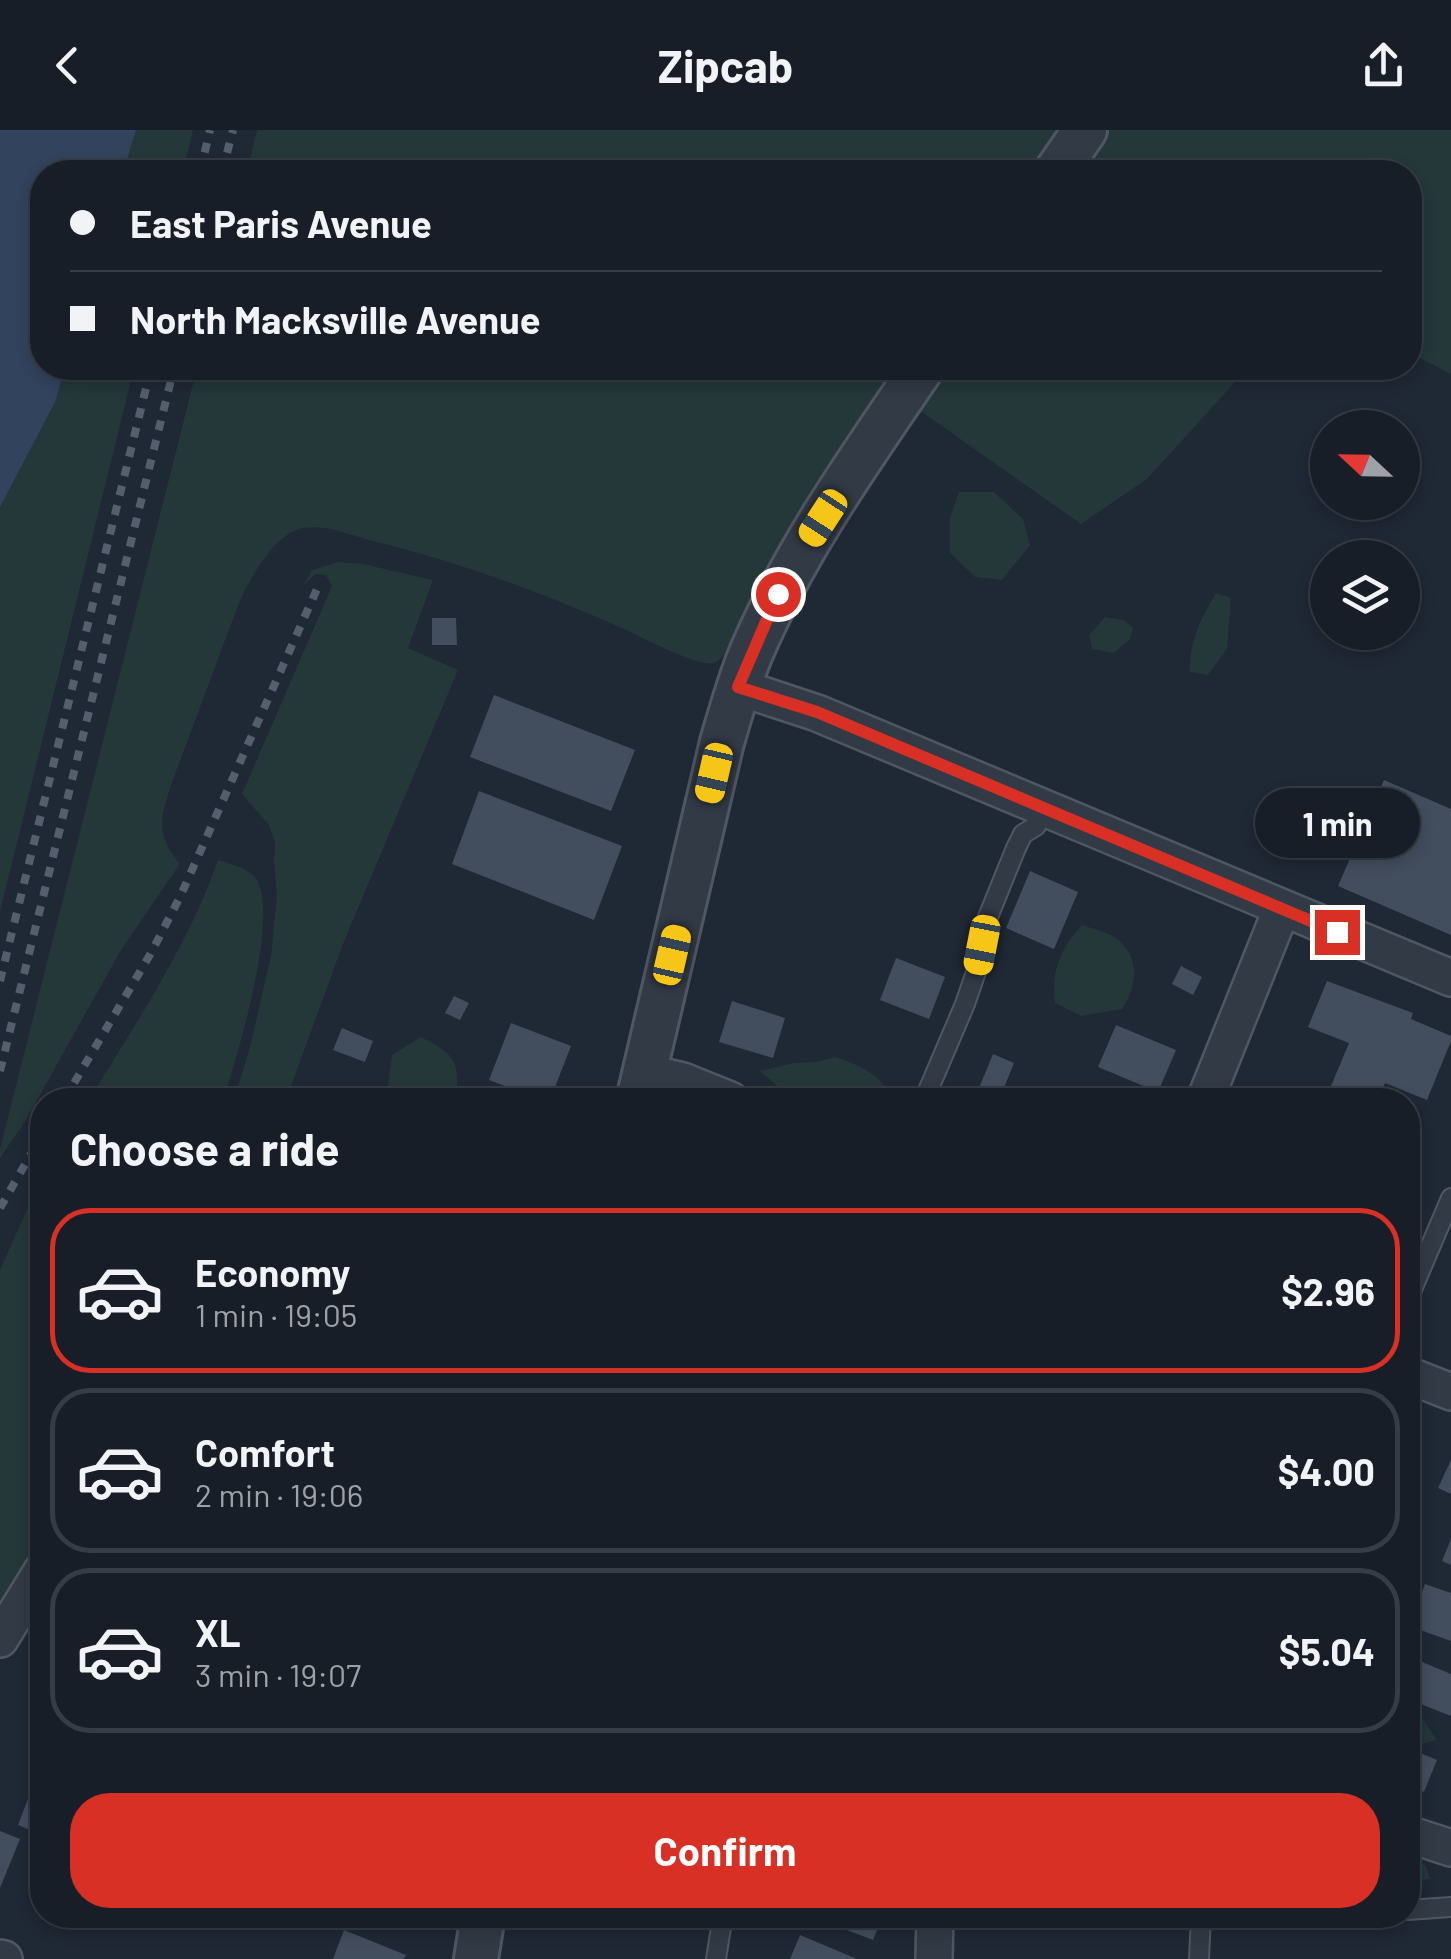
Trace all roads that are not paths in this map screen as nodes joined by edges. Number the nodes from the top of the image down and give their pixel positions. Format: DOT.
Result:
graph roads {
  1 [pos="1085,130"];
  2 [pos="1064,160"];
  3 [pos="914,380"];
  4 [pos="738,687"];
  5 [pos="1046,810"];
  6 [pos="1282,908"];
  7 [pos="1451,978"];
  8 [pos="642,1086"];
  9 [pos="700,1088"];
  10 [pos="929,1088"];
  11 [pos="1210,1088"];
  12 [pos="1451,1198"];
  13 [pos="1420,1271"];
  14 [pos="1420,1380"];
  15 [pos="1451,1392"];
  16 [pos="30,1590"];
  17 [pos="0,1639"];
  18 [pos="1420,1838"];
  19 [pos="1451,1848"];
  20 [pos="1451,1907"];
  21 [pos="1420,1909"];
  22 [pos="481,1928"];
  23 [pos="720,1928"];
  24 [pos="935,1928"];
  25 [pos="1200,1928"];
  26 [pos="476,1959"];
  27 [pos="716,1959"];
  28 [pos="934,1959"];
  29 [pos="1199,1959"];
  1 -- 2 [label="street"];
  3 -- 4 [label="street"];
  4 -- 5 [label="street"];
  4 -- 8 [label="street"];
  5 -- 6 [label="street"];
  5 -- 10 [label="lane"];
  6 -- 7 [label="street"];
  6 -- 11 [label="street"];
  8 -- 9 [label="street"];
  12 -- 13 [label="lane"];
  14 -- 15 [label="street"];
  16 -- 17 [label="street"];
  18 -- 19 [label="street"];
  20 -- 21 [label="lane"];
  22 -- 26 [label="street"];
  23 -- 27 [label="lane"];
  24 -- 28 [label="street"];
  25 -- 29 [label="lane"];
}
